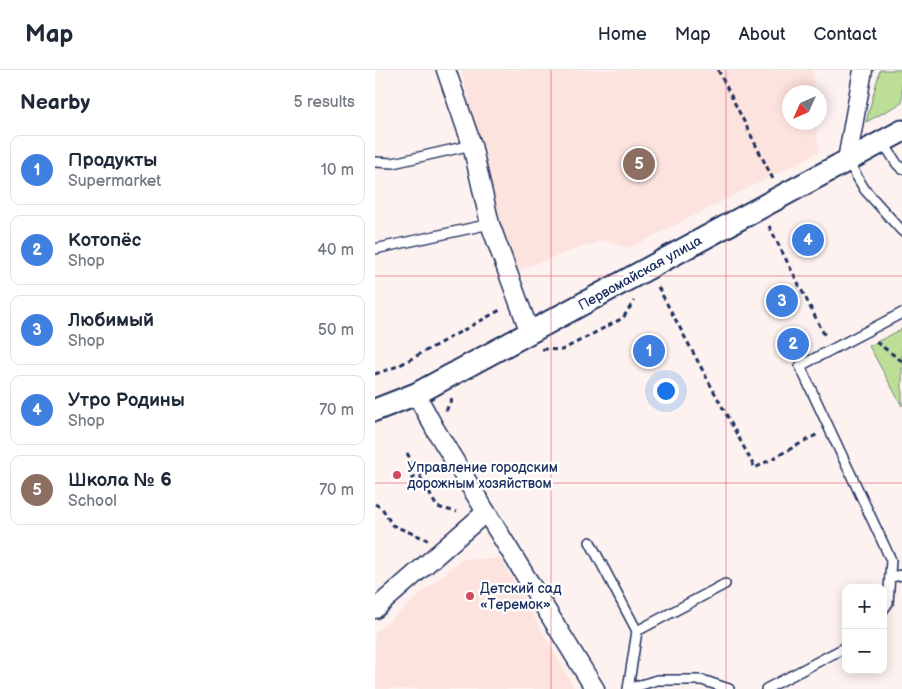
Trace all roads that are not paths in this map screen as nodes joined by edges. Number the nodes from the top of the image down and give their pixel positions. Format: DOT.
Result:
graph roads {
  1 [pos="446,70"];
  2 [pos="863,70"];
  3 [pos="902,131"];
  4 [pos="883,142"];
  5 [pos="472,145"];
  6 [pos="847,160"];
  7 [pos="375,162"];
  8 [pos="902,169"];
  9 [pos="490,224"];
  10 [pos="902,231"];
  11 [pos="375,249"];
  12 [pos="902,313"];
  13 [pos="535,341"];
  14 [pos="416,394"];
  15 [pos="375,410"];
  16 [pos="486,512"];
  17 [pos="590,542"];
  18 [pos="902,575"];
  19 [pos="890,577"];
  20 [pos="725,584"];
  21 [pos="887,605"];
  22 [pos="375,608"];
  23 [pos="637,630"];
  24 [pos="842,649"];
  25 [pos="595,689"];
  26 [pos="628,689"];
  27 [pos="729,689"];
  28 [pos="766,689"];
  1 -- 5 [label="street"];
  2 -- 6 [label="street"];
  3 -- 4 [label="street, Первомайская улица"];
  4 -- 6 [label="street, Первомайская улица"];
  4 -- 8 [label="lane"];
  5 -- 7 [label="lane"];
  5 -- 9 [label="street"];
  6 -- 10 [label="lane"];
  6 -- 13 [label="street, Первомайская улица"];
  9 -- 11 [label="lane"];
  9 -- 13 [label="street"];
  12 -- 19 [label="lane"];
  13 -- 14 [label="street, Первомайская улица"];
  14 -- 15 [label="street, Первомайская улица"];
  14 -- 16 [label="street"];
  16 -- 22 [label="street"];
  16 -- 25 [label="street"];
  17 -- 23 [label="lane"];
  18 -- 19 [label="lane"];
  19 -- 21 [label="lane"];
  20 -- 23 [label="lane"];
  23 -- 26 [label="lane"];
  24 -- 28 [label="lane"];
  26 -- 27 [label="lane"];
}
